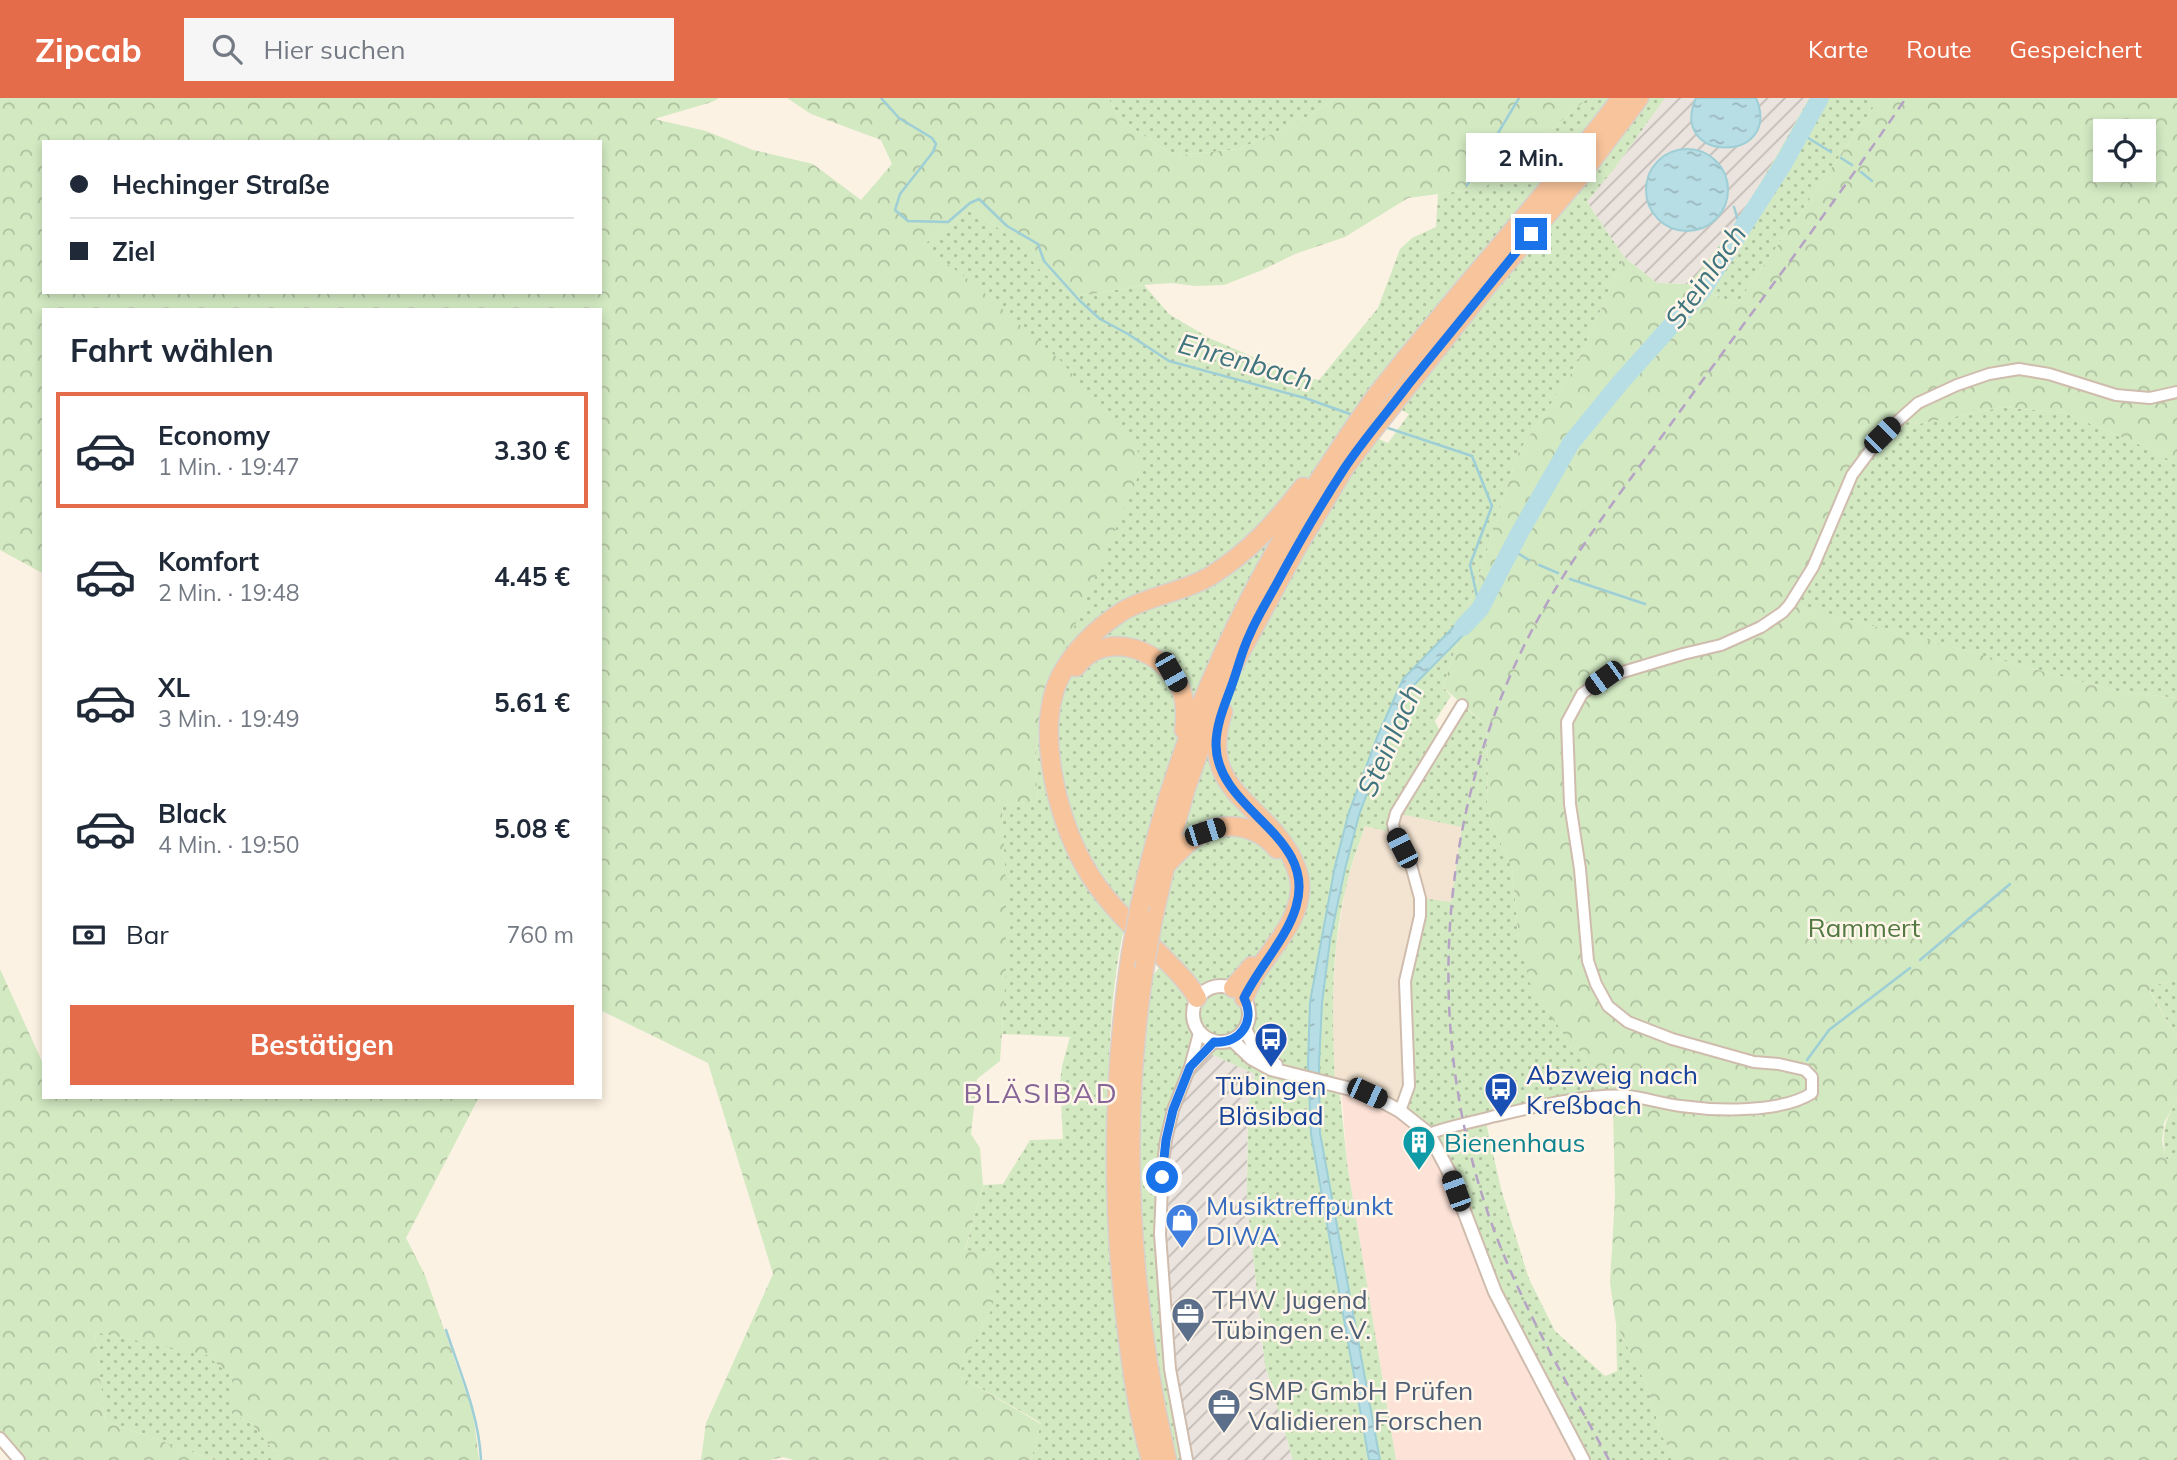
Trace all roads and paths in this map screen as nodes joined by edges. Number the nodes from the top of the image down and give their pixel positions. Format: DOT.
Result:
graph roads {
  1 [pos="1621,98"];
  2 [pos="1639,98"];
  3 [pos="2177,392"];
  4 [pos="1356,434"];
  5 [pos="1250,634"];
  6 [pos="1462,705"];
  7 [pos="1159,825"];
  8 [pos="1165,866"];
  9 [pos="1204,993"];
  10 [pos="1239,993"];
  11 [pos="1245,1029"];
  12 [pos="1199,1033"];
  13 [pos="1232,1040"];
  14 [pos="1214,1042"];
  15 [pos="1190,1067"];
  16 [pos="1290,1073"];
  17 [pos="1400,1111"];
  18 [pos="1429,1134"];
  19 [pos="0,1438"];
  20 [pos="19,1460"];
  21 [pos="1151,1460"];
  22 [pos="1167,1460"];
  23 [pos="1187,1460"];
  24 [pos="1583,1460"];
  1 -- 4 [label="highway"];
  2 -- 4 [label="highway"];
  3 -- 18 [label="street"];
  4 -- 5 [label="highway"];
  4 -- 7 [label="highway"];
  4 -- 9 [label="highway"];
  5 -- 8 [label="highway"];
  5 -- 10 [label="highway"];
  6 -- 17 [label="street"];
  7 -- 9 [label="highway"];
  7 -- 21 [label="highway, bridge"];
  8 -- 10 [label="highway"];
  8 -- 22 [label="highway, bridge"];
  9 -- 10 [label="street"];
  9 -- 12 [label="street"];
  10 -- 11 [label="street"];
  11 -- 13 [label="street"];
  11 -- 16 [label="street"];
  12 -- 14 [label="street"];
  12 -- 15 [label="street"];
  13 -- 14 [label="street"];
  13 -- 16 [label="street"];
  14 -- 15 [label="street"];
  15 -- 23 [label="street"];
  16 -- 17 [label="street"];
  17 -- 18 [label="street"];
  18 -- 24 [label="street"];
  19 -- 20 [label="street"];
}
